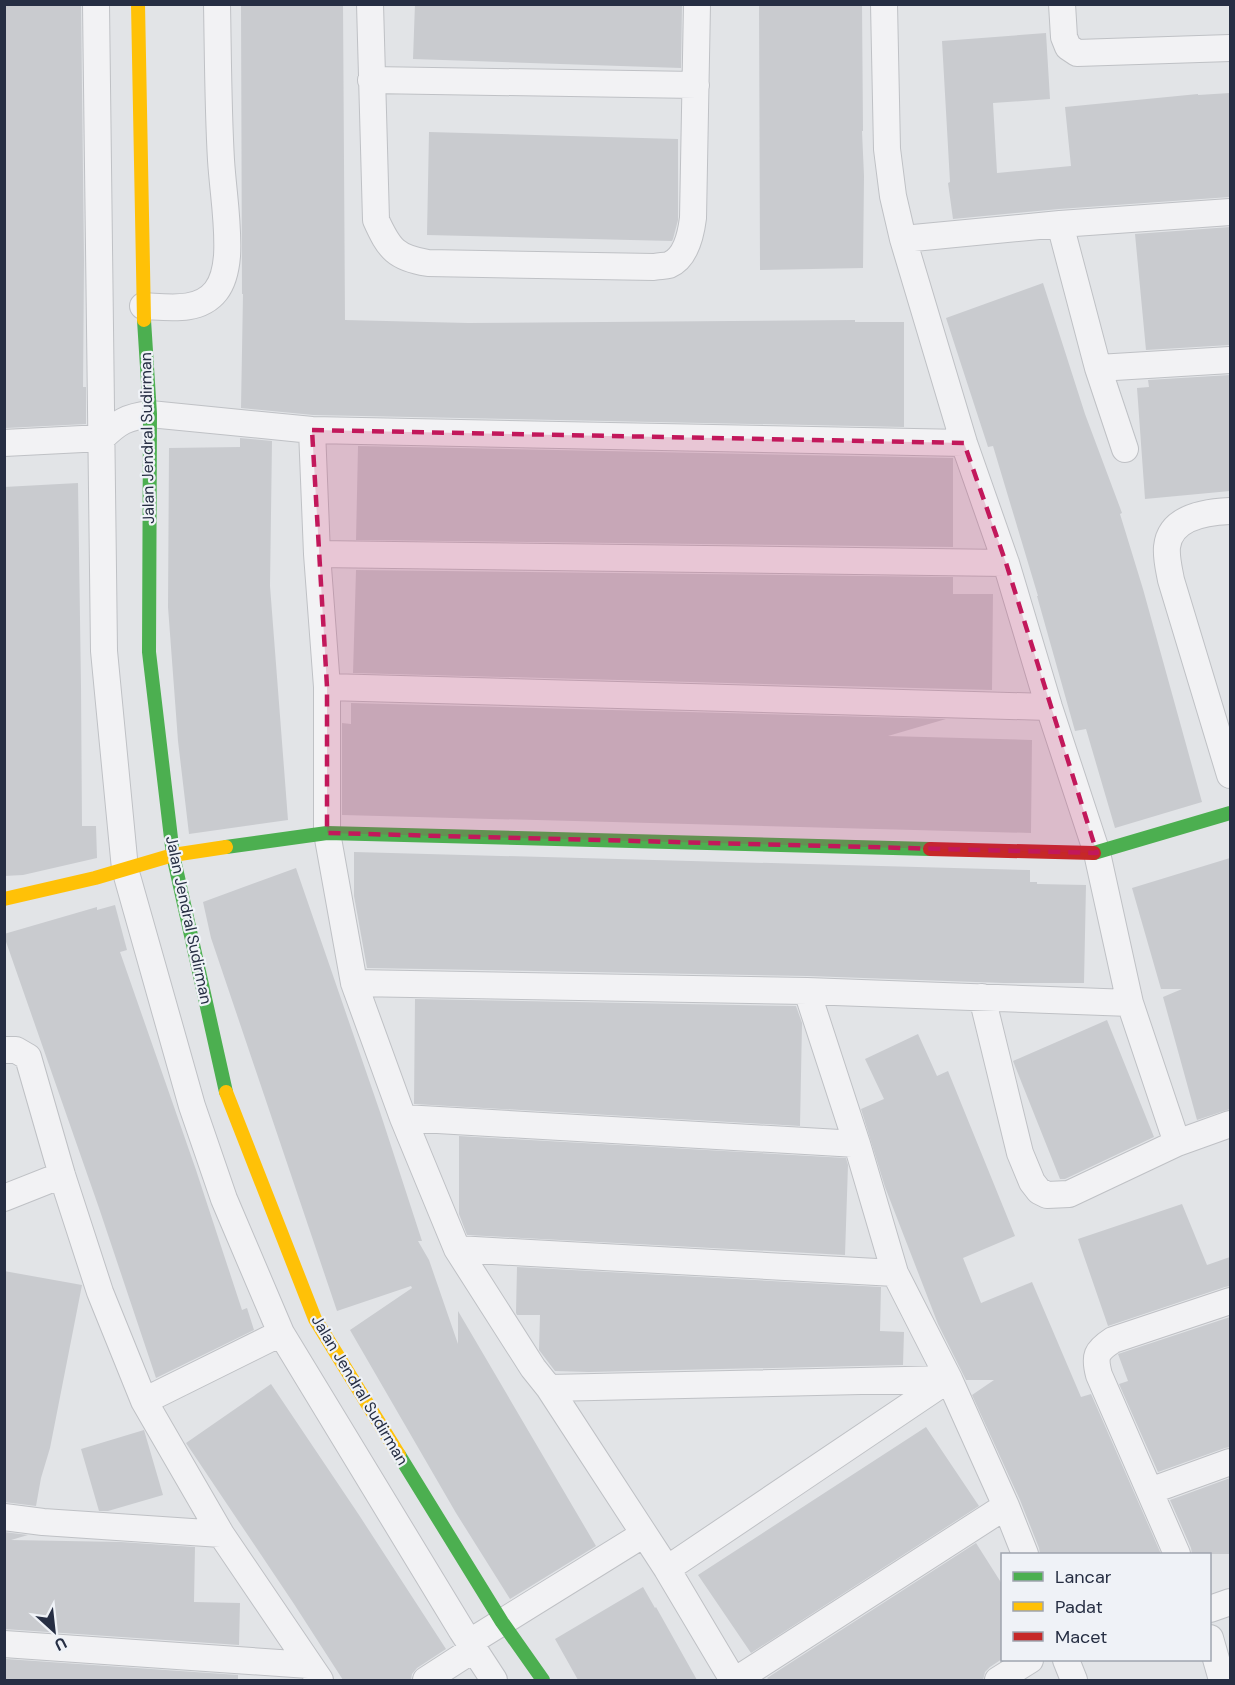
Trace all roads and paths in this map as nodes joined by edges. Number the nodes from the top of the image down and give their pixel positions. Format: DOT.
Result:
graph roads {
  1 [pos="96,4"];
  2 [pos="138,4"];
  3 [pos="217,4"];
  4 [pos="370,4"];
  5 [pos="697,4"];
  6 [pos="884,4"];
  7 [pos="1062,4"];
  8 [pos="1230,48"];
  9 [pos="371,80"];
  10 [pos="696,85"];
  11 [pos="1230,212"];
  12 [pos="1060,224"];
  13 [pos="903,238"];
  14 [pos="143,306"];
  15 [pos="1230,360"];
  16 [pos="1098,368"];
  17 [pos="150,414"];
  18 [pos="312,430"];
  19 [pos="102,438"];
  20 [pos="4,443"];
  21 [pos="964,443"];
  22 [pos="1125,449"];
  23 [pos="1230,511"];
  24 [pos="317,554"];
  25 [pos="1006,562"];
  26 [pos="327,687"];
  27 [pos="1049,707"];
  28 [pos="1230,775"];
  29 [pos="1230,813"];
  30 [pos="327,833"];
  31 [pos="1097,853"];
  32 [pos="173,855"];
  33 [pos="125,869"];
  34 [pos="4,899"];
  35 [pos="354,983"];
  36 [pos="807,991"];
  37 [pos="982,997"];
  38 [pos="1130,1003"];
  39 [pos="4,1050"];
  40 [pos="403,1118"];
  41 [pos="1230,1124"];
  42 [pos="1177,1143"];
  43 [pos="857,1144"];
  44 [pos="63,1175"];
  45 [pos="4,1198"];
  46 [pos="457,1249"];
  47 [pos="895,1273"];
  48 [pos="1230,1301"];
  49 [pos="281,1332"];
  50 [pos="949,1379"];
  51 [pos="549,1388"];
  52 [pos="144,1401"];
  53 [pos="1230,1462"];
  54 [pos="1150,1491"];
  55 [pos="1006,1506"];
  56 [pos="4,1517"];
  57 [pos="221,1534"];
  58 [pos="645,1534"];
  59 [pos="1025,1553"];
  60 [pos="1177,1553"];
  61 [pos="667,1569"];
  62 [pos="1230,1602"];
  63 [pos="1211,1608"];
  64 [pos="502,1622"];
  65 [pos="4,1644"];
  66 [pos="1211,1644"];
  67 [pos="472,1646"];
  68 [pos="1027,1661"];
  69 [pos="1067,1661"];
  70 [pos="315,1673"];
  71 [pos="426,1680"];
  72 [pos="494,1680"];
  73 [pos="543,1680"];
  74 [pos="735,1680"];
  75 [pos="998,1680"];
  76 [pos="1074,1680"];
  77 [pos="1222,1680"];
  1 -- 19 [label="street"];
  2 -- 14 [label="street, Jalan Jendral Sudirman"];
  3 -- 14 [label="street"];
  4 -- 9 [label="street"];
  5 -- 10 [label="street"];
  6 -- 13 [label="street"];
  7 -- 8 [label="street"];
  9 -- 10 [label="street"];
  9 -- 10 [label="street"];
  11 -- 12 [label="street"];
  12 -- 13 [label="street"];
  12 -- 16 [label="street"];
  13 -- 21 [label="street"];
  14 -- 17 [label="street, Jalan Jendral Sudirman"];
  15 -- 16 [label="street"];
  16 -- 22 [label="street"];
  17 -- 18 [label="street"];
  17 -- 19 [label="street"];
  17 -- 32 [label="street, Jalan Jendral Sudirman"];
  18 -- 21 [label="street"];
  18 -- 24 [label="street"];
  19 -- 20 [label="street"];
  19 -- 33 [label="street"];
  21 -- 25 [label="street"];
  23 -- 28 [label="street"];
  24 -- 25 [label="street"];
  24 -- 26 [label="street"];
  25 -- 27 [label="street"];
  26 -- 27 [label="street"];
  26 -- 30 [label="street"];
  27 -- 31 [label="street"];
  29 -- 31 [label="street"];
  30 -- 31 [label="street"];
  30 -- 32 [label="street"];
  30 -- 35 [label="street"];
  31 -- 38 [label="street"];
  32 -- 33 [label="street"];
  32 -- 64 [label="street, Jalan Jendral Sudirman"];
  33 -- 34 [label="street"];
  33 -- 49 [label="street"];
  35 -- 36 [label="street"];
  35 -- 40 [label="street"];
  36 -- 37 [label="street"];
  36 -- 43 [label="street"];
  37 -- 38 [label="street"];
  37 -- 42 [label="street"];
  38 -- 42 [label="street"];
  39 -- 44 [label="street"];
  40 -- 43 [label="street"];
  40 -- 46 [label="street"];
  41 -- 42 [label="street"];
  43 -- 47 [label="street"];
  44 -- 45 [label="street"];
  44 -- 52 [label="street"];
  46 -- 47 [label="street"];
  46 -- 51 [label="street"];
  47 -- 50 [label="street"];
  48 -- 54 [label="street"];
  49 -- 52 [label="street"];
  49 -- 67 [label="street"];
  50 -- 51 [label="street"];
  50 -- 55 [label="street"];
  50 -- 61 [label="street"];
  51 -- 58 [label="street"];
  52 -- 57 [label="street"];
  53 -- 54 [label="street"];
  54 -- 60 [label="street"];
  55 -- 59 [label="street"];
  55 -- 74 [label="street"];
  56 -- 57 [label="street"];
  57 -- 70 [label="street"];
  58 -- 61 [label="street"];
  58 -- 64 [label="street"];
  61 -- 74 [label="street"];
  62 -- 63 [label="street"];
  64 -- 67 [label="street"];
  64 -- 73 [label="street, Jalan Jendral Sudirman"];
  65 -- 70 [label="street"];
  66 -- 77 [label="street"];
  67 -- 71 [label="street"];
  67 -- 72 [label="street"];
  68 -- 75 [label="street"];
  69 -- 76 [label="street"];
}
